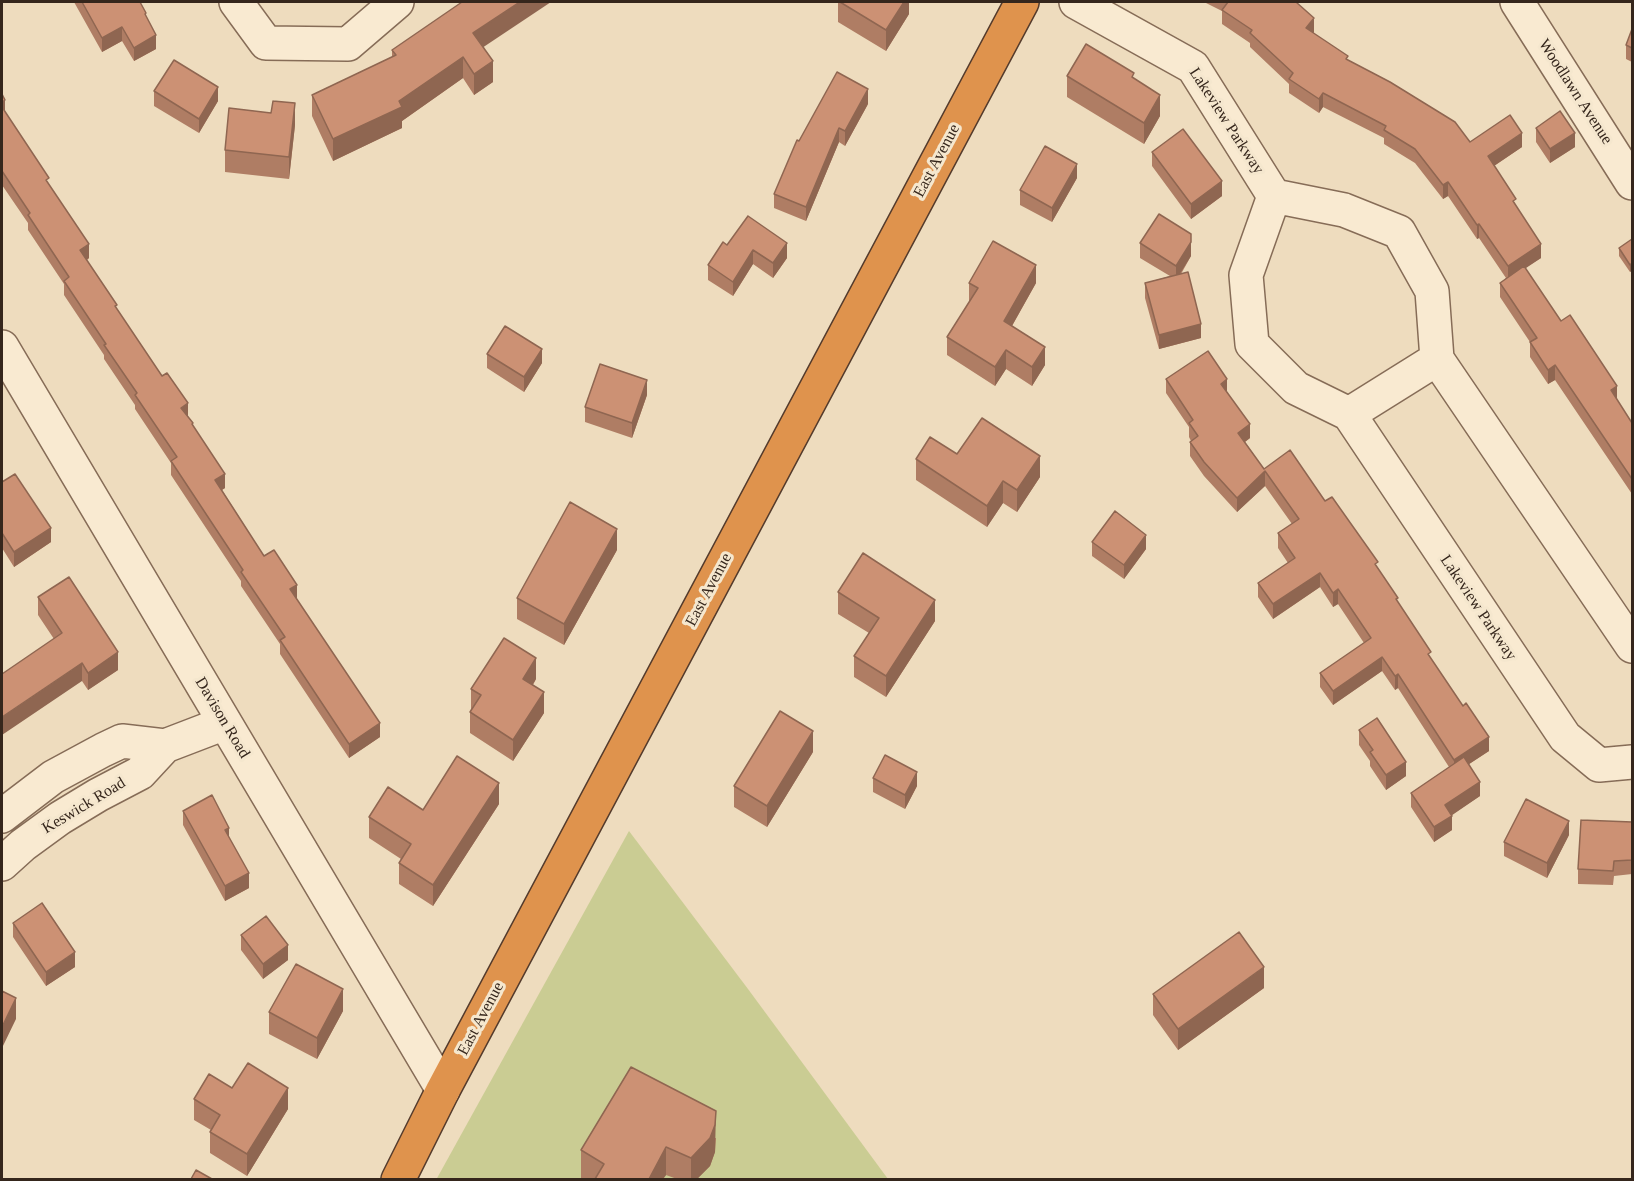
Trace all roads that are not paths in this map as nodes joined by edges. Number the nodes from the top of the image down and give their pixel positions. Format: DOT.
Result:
graph roads {
  1 [pos="236,2"];
  2 [pos="397,2"];
  3 [pos="1022,2"];
  4 [pos="1076,2"];
  5 [pos="1517,2"];
  6 [pos="1632,183"];
  7 [pos="1274,196"];
  8 [pos="2,347"];
  9 [pos="1437,358"];
  10 [pos="1349,414"];
  11 [pos="1632,646"];
  12 [pos="225,723"];
  13 [pos="165,746"];
  14 [pos="1632,762"];
  15 [pos="2,816"];
  16 [pos="2,864"];
  17 [pos="443,1090"];
  18 [pos="398,1179"];
  1 -- 2 [label="street"];
  3 -- 17 [label="highway, East Avenue"];
  4 -- 7 [label="street, Lakeview Parkway"];
  5 -- 6 [label="street, Woodlawn Avenue"];
  7 -- 9 [label="street"];
  7 -- 10 [label="street, Lakeview Parkway"];
  8 -- 12 [label="street, Davison Road"];
  9 -- 10 [label="street"];
  9 -- 11 [label="street"];
  10 -- 14 [label="street, Lakeview Parkway"];
  12 -- 13 [label="street, Keswick Road"];
  12 -- 17 [label="street, Davison Road"];
  13 -- 15 [label="street, Keswick Road"];
  13 -- 16 [label="street, Keswick Road"];
  17 -- 18 [label="highway, East Avenue"];
}
